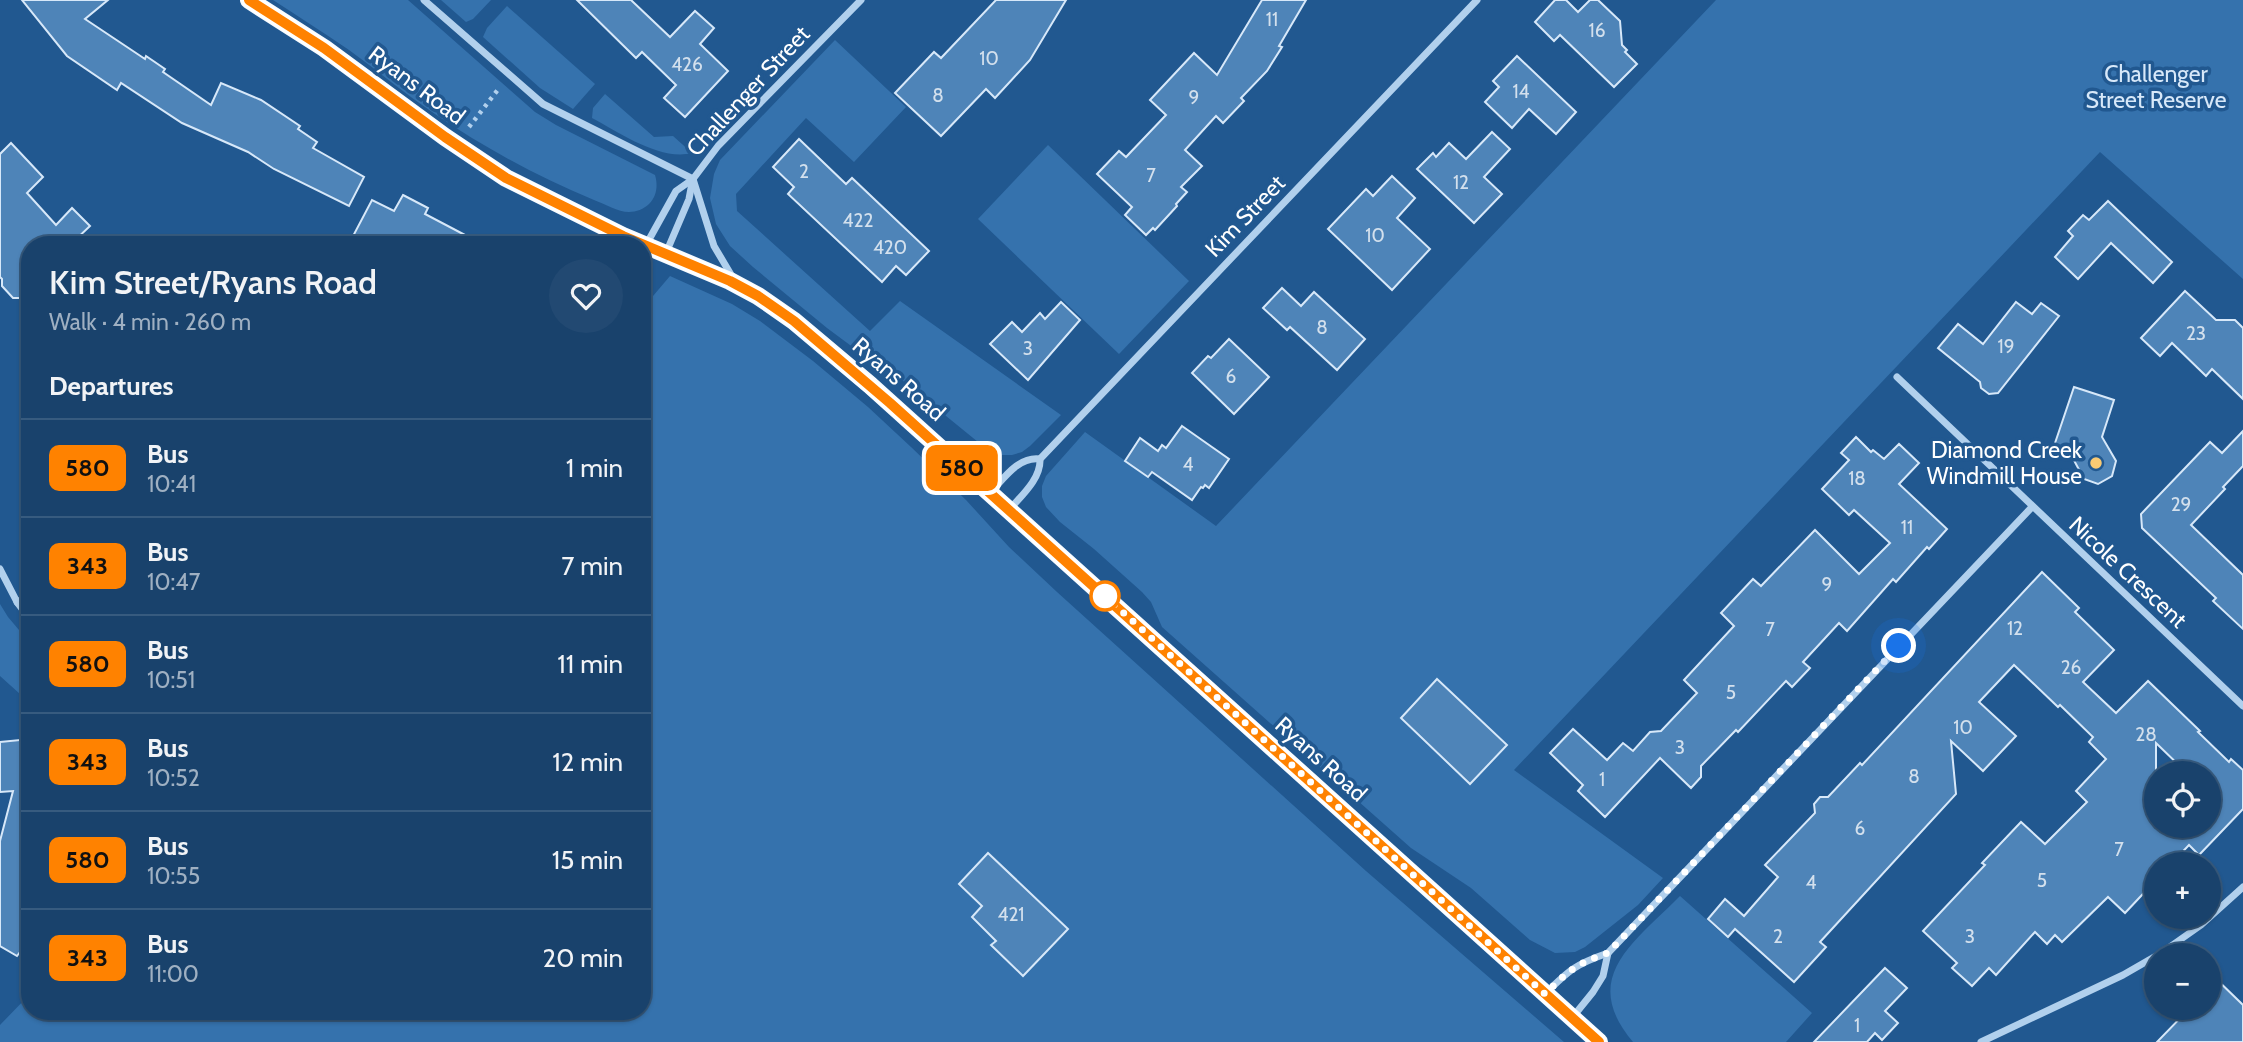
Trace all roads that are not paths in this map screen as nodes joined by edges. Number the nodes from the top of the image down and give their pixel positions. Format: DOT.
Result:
graph roads {
  1 [pos="249,0"];
  2 [pos="424,0"];
  3 [pos="861,0"];
  4 [pos="1477,0"];
  5 [pos="693,179"];
  6 [pos="625,236"];
  7 [pos="651,237"];
  8 [pos="651,248"];
  9 [pos="666,254"];
  10 [pos="740,286"];
  11 [pos="1897,377"];
  12 [pos="1040,459"];
  13 [pos="990,493"];
  14 [pos="2032,507"];
  15 [pos="1009,510"];
  16 [pos="0,569"];
  17 [pos="21,600"];
  18 [pos="17,602"];
  19 [pos="21,607"];
  20 [pos="2243,706"];
  21 [pos="2243,887"];
  22 [pos="2175,943"];
  23 [pos="1608,953"];
  24 [pos="2144,963"];
  25 [pos="1545,994"];
  26 [pos="1572,1018"];
  27 [pos="1599,1042"];
  28 [pos="1981,1042"];
  1 -- 6 [label="main road, Ryans Road"];
  2 -- 5 [label="street"];
  3 -- 5 [label="street, Challenger Street"];
  4 -- 12 [label="street, Kim Street"];
  5 -- 7 [label="street, Challenger Street"];
  5 -- 9 [label="street, Challenger Street"];
  5 -- 10 [label="street, Challenger Street"];
  8 -- 9 [label="main road, Ryans Road"];
  9 -- 10 [label="main road, Ryans Road"];
  10 -- 13 [label="main road, Ryans Road"];
  11 -- 14 [label="street, Nicole Crescent"];
  12 -- 13 [label="street, Kim Street"];
  12 -- 15 [label="street, Kim Street"];
  13 -- 15 [label="main road, Ryans Road"];
  14 -- 20 [label="street, Nicole Crescent"];
  14 -- 23 [label="street"];
  15 -- 25 [label="main road, Ryans Road"];
  16 -- 18 [label="street"];
  17 -- 18 [label="street"];
  18 -- 19 [label="street"];
  21 -- 22 [label="street"];
  23 -- 25 [label="street"];
  23 -- 26 [label="street"];
  24 -- 28 [label="street"];
  25 -- 26 [label="main road, Ryans Road"];
  26 -- 27 [label="main road, Ryans Road"];
}
